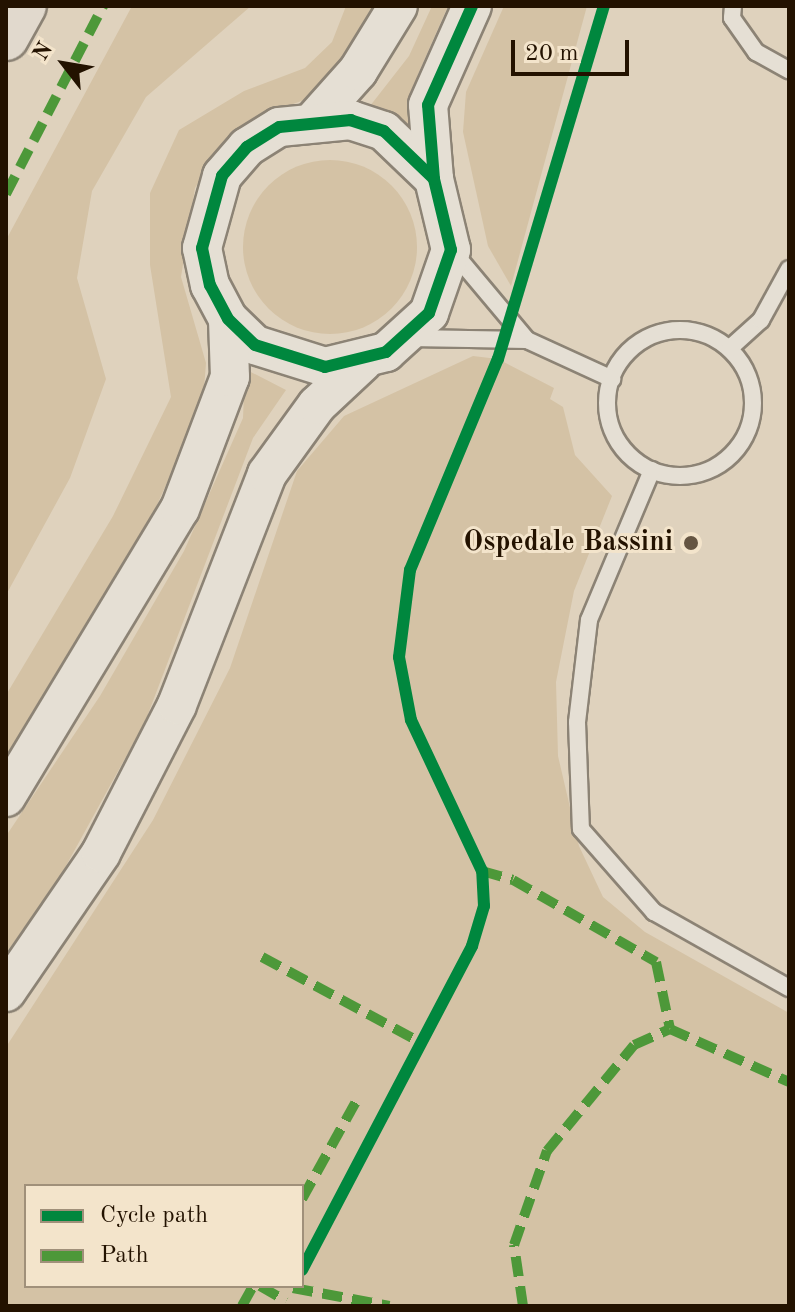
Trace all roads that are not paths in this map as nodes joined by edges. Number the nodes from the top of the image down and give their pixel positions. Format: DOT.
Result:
graph roads {
  1 [pos="24,6"];
  2 [pos="398,6"];
  3 [pos="472,6"];
  4 [pos="733,6"];
  5 [pos="6,38"];
  6 [pos="789,70"];
  7 [pos="316,118"];
  8 [pos="434,179"];
  9 [pos="451,250"];
  10 [pos="789,269"];
  11 [pos="228,319"];
  12 [pos="406,338"];
  13 [pos="527,340"];
  14 [pos="730,348"];
  15 [pos="363,362"];
  16 [pos="612,379"];
  17 [pos="652,470"];
  18 [pos="6,797"];
  19 [pos="789,988"];
  20 [pos="6,992"];
  1 -- 5 [label="highway"];
  2 -- 7 [label="street"];
  3 -- 8 [label="street"];
  4 -- 6 [label="lane"];
  7 -- 8 [label="street"];
  7 -- 11 [label="street"];
  8 -- 9 [label="street"];
  9 -- 12 [label="street"];
  9 -- 13 [label="lane"];
  10 -- 14 [label="lane"];
  11 -- 15 [label="street"];
  11 -- 18 [label="street"];
  12 -- 13 [label="lane"];
  12 -- 15 [label="street"];
  13 -- 16 [label="lane"];
  14 -- 16 [label="lane"];
  14 -- 17 [label="lane"];
  15 -- 20 [label="street"];
  16 -- 17 [label="lane"];
  17 -- 19 [label="lane"];
}
